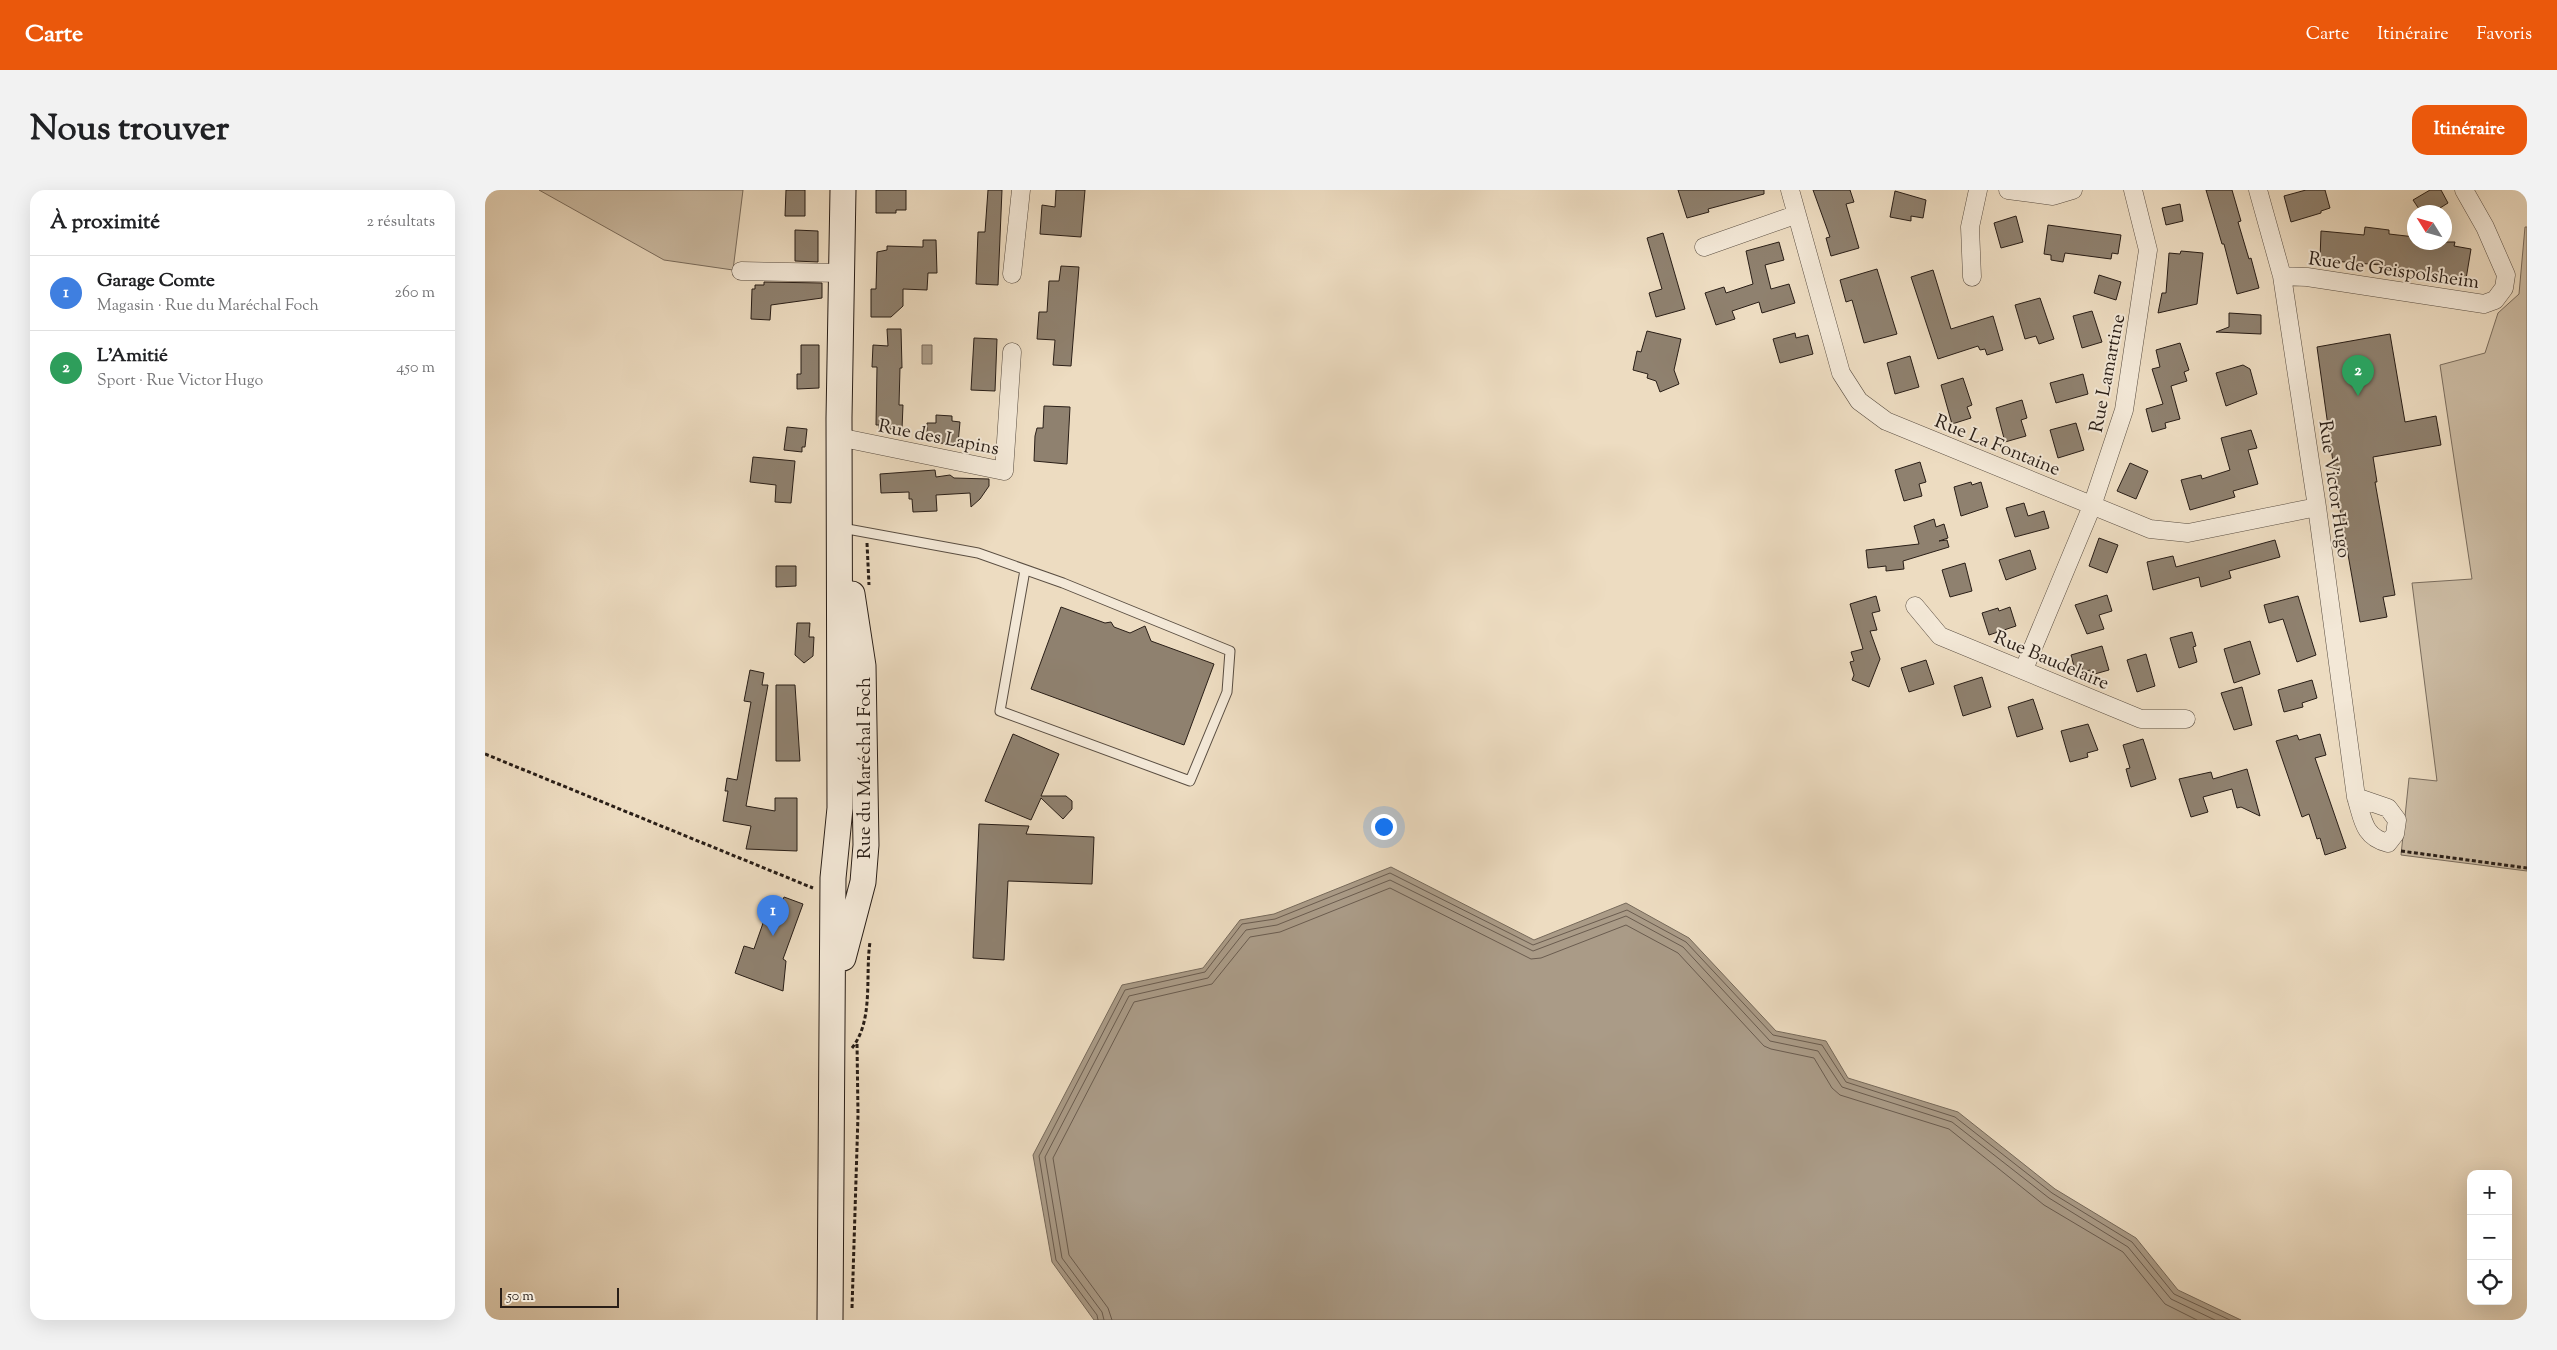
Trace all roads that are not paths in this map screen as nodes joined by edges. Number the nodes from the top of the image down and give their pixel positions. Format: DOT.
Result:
graph roads {
  1 [pos="843,190"];
  2 [pos="1021,190"];
  3 [pos="1790,190"];
  4 [pos="1978,190"];
  5 [pos="2008,190"];
  6 [pos="2073,190"];
  7 [pos="2133,190"];
  8 [pos="2258,190"];
  9 [pos="2464,190"];
  10 [pos="1795,215"];
  11 [pos="1704,247"];
  12 [pos="741,271"];
  13 [pos="842,273"];
  14 [pos="1012,274"];
  15 [pos="2282,276"];
  16 [pos="1972,277"];
  17 [pos="1012,352"];
  18 [pos="840,442"];
  19 [pos="2092,506"];
  20 [pos="2317,507"];
  21 [pos="839,528"];
  22 [pos="1025,570"];
  23 [pos="1915,606"];
  24 [pos="850,647"];
  25 [pos="2024,669"];
  26 [pos="2186,719"];
  27 [pos="864,748"];
  28 [pos="840,750"];
  29 [pos="840,795"];
  30 [pos="865,795"];
  31 [pos="2356,797"];
  32 [pos="834,1007"];
  33 [pos="841,1315"];
  1 -- 13 [label="main road, Rue du Maréchal Foch"];
  2 -- 14 [label="street"];
  3 -- 10 [label="street, Rue La Fontaine"];
  4 -- 16 [label="street"];
  5 -- 6 [label="street"];
  7 -- 19 [label="street, Rue Lamartine"];
  8 -- 15 [label="street, Rue Victor Hugo"];
  9 -- 15 [label="street, Rue de Geispolsheim"];
  10 -- 11 [label="street"];
  10 -- 19 [label="street, Rue La Fontaine"];
  12 -- 13 [label="street"];
  13 -- 18 [label="main road, Rue du Maréchal Foch"];
  15 -- 20 [label="street, Rue Victor Hugo"];
  17 -- 18 [label="street, Rue des Lapins"];
  18 -- 21 [label="main road, Rue du Maréchal Foch"];
  19 -- 20 [label="street, Rue La Fontaine"];
  19 -- 25 [label="street, Rue Lamartine"];
  20 -- 31 [label="street, Rue Victor Hugo"];
  21 -- 22 [label="lane"];
  21 -- 24 [label="main road, Rue du Maréchal Foch"];
  22 -- 22 [label="lane"];
  23 -- 25 [label="street, Rue Baudelaire"];
  24 -- 27 [label="main road, Rue du Maréchal Foch"];
  24 -- 28 [label="main road"];
  25 -- 26 [label="street, Rue Baudelaire"];
  27 -- 28 [label="main road"];
  27 -- 30 [label="main road, Rue du Maréchal Foch"];
  28 -- 29 [label="main road"];
  29 -- 30 [label="main road"];
  29 -- 32 [label="main road"];
  30 -- 32 [label="main road, Rue du Maréchal Foch"];
  31 -- 31 [label="street, Rue Victor Hugo"];
  32 -- 33 [label="main road"];
}
